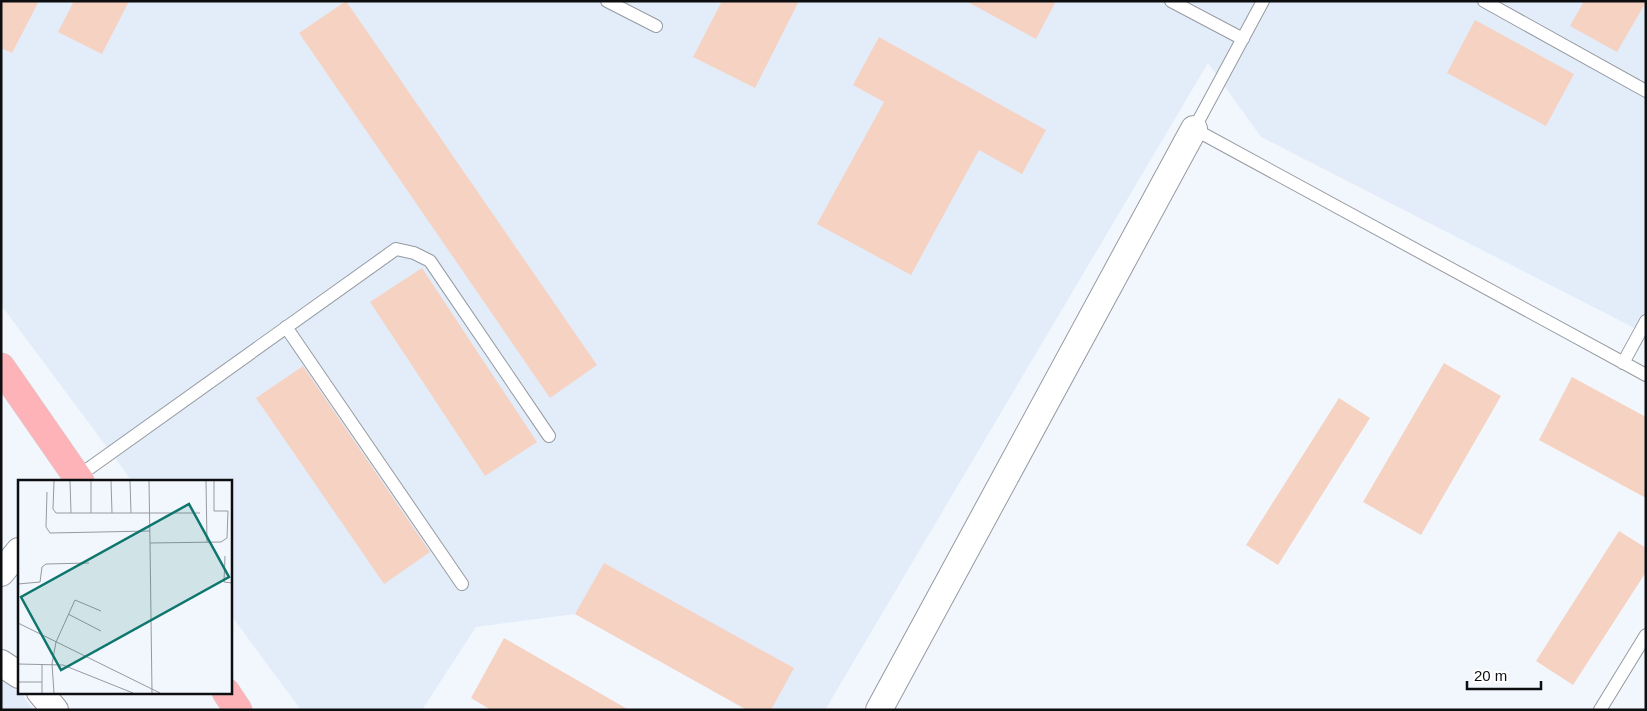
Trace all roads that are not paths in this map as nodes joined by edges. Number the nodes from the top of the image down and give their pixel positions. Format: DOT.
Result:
graph roads {
  1 [pos="607,1"];
  2 [pos="1171,1"];
  3 [pos="1263,1"];
  4 [pos="1484,1"];
  5 [pos="656,26"];
  6 [pos="1243,39"];
  7 [pos="1646,91"];
  8 [pos="1194,129"];
  9 [pos="1646,321"];
  10 [pos="286,327"];
  11 [pos="1623,363"];
  12 [pos="1,367"];
  13 [pos="1646,376"];
  14 [pos="549,436"];
  15 [pos="77,480"];
  16 [pos="18,552"];
  17 [pos="1,573"];
  18 [pos="462,584"];
  19 [pos="1646,635"];
  20 [pos="1,663"];
  21 [pos="18,674"];
  22 [pos="42,694"];
  23 [pos="227,694"];
  24 [pos="55,710"];
  25 [pos="238,710"];
  26 [pos="879,710"];
  27 [pos="1600,710"];
  1 -- 5 [label="lane"];
  2 -- 6 [label="lane"];
  3 -- 6 [label="lane"];
  4 -- 7 [label="lane"];
  6 -- 8 [label="lane"];
  8 -- 11 [label="lane"];
  8 -- 26 [label="street"];
  9 -- 11 [label="lane"];
  10 -- 14 [label="lane"];
  10 -- 15 [label="lane"];
  10 -- 18 [label="lane"];
  11 -- 13 [label="lane"];
  12 -- 15 [label="main road"];
  16 -- 17 [label="street"];
  19 -- 27 [label="lane"];
  20 -- 21 [label="street"];
  22 -- 24 [label="street"];
  23 -- 25 [label="main road"];
}
